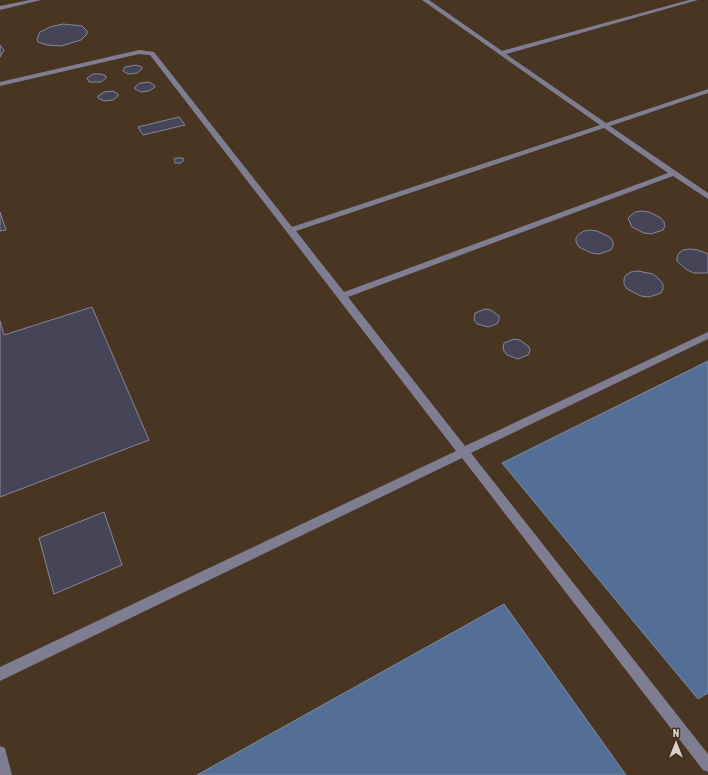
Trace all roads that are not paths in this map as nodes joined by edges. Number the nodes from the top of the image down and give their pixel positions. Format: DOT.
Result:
graph roads {
  1 [pos="38,0"];
  2 [pos="425,0"];
  3 [pos="695,0"];
  4 [pos="0,8"];
  5 [pos="502,53"];
  6 [pos="0,84"];
  7 [pos="708,91"];
  8 [pos="605,125"];
  9 [pos="675,174"];
  10 [pos="708,197"];
  11 [pos="291,230"];
  12 [pos="342,296"];
  13 [pos="708,335"];
  14 [pos="464,451"];
  15 [pos="0,674"];
  16 [pos="0,753"];
  17 [pos="708,765"];
  18 [pos="5,775"];
  1 -- 4 [label="lane"];
  2 -- 5 [label="lane"];
  3 -- 5 [label="lane"];
  5 -- 8 [label="lane"];
  6 -- 11 [label="lane"];
  7 -- 8 [label="lane"];
  8 -- 9 [label="lane"];
  8 -- 11 [label="lane"];
  9 -- 10 [label="lane"];
  9 -- 12 [label="lane"];
  11 -- 12 [label="lane"];
  12 -- 14 [label="lane"];
  13 -- 14 [label="lane"];
  14 -- 15 [label="lane"];
  14 -- 17 [label="lane"];
  16 -- 18 [label="lane"];
}
